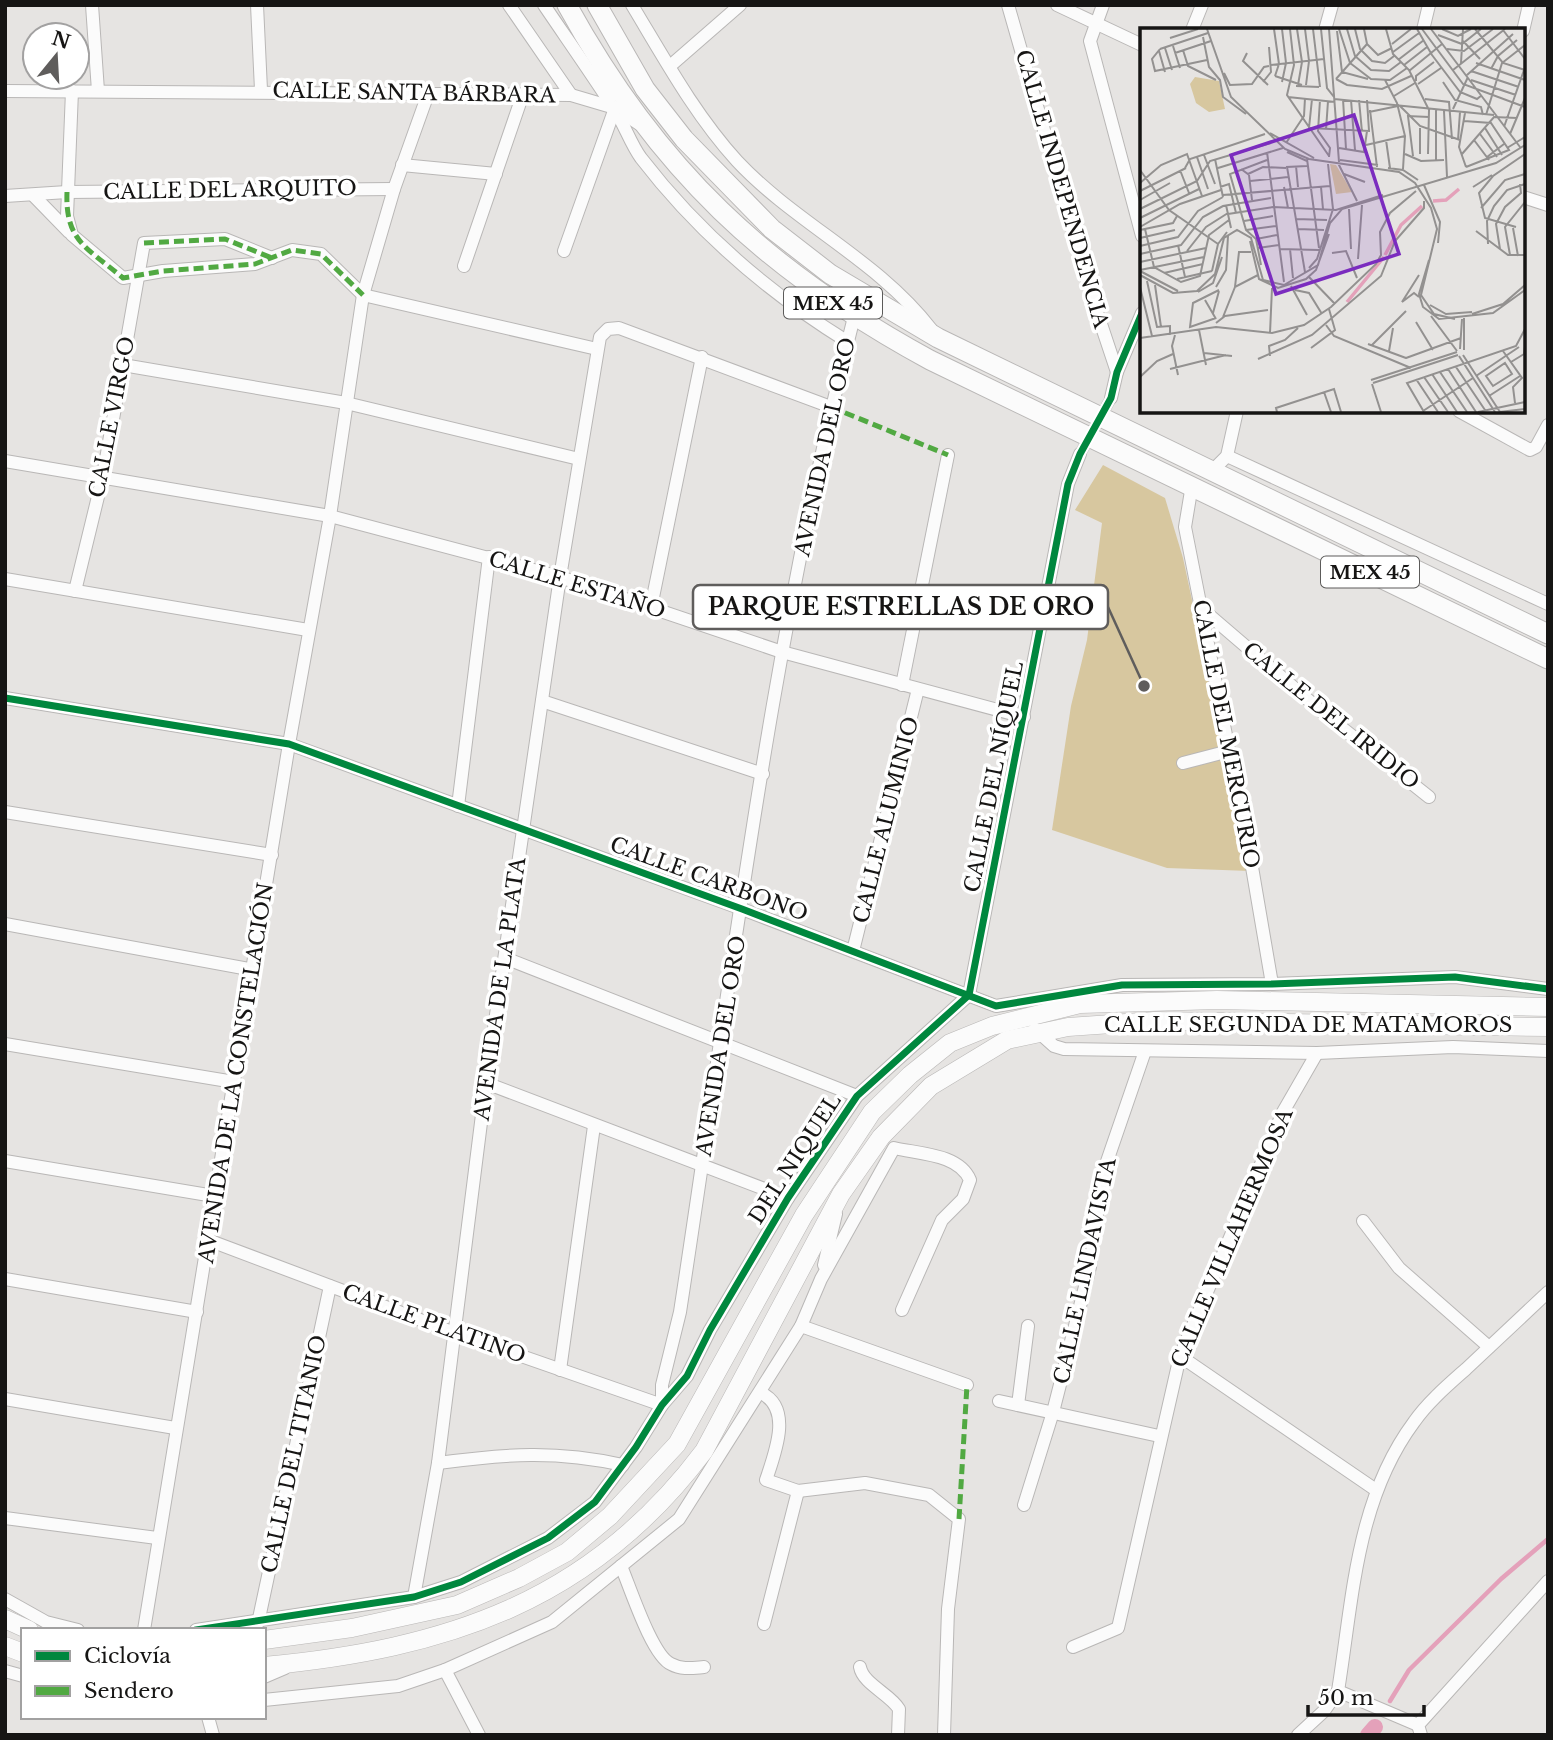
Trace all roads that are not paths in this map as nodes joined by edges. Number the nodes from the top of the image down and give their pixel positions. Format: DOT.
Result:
graph roads {
  1 [pos="92,5"];
  2 [pos="257,5"];
  3 [pos="509,5"];
  4 [pos="544,5"];
  5 [pos="567,5"];
  6 [pos="597,5"];
  7 [pos="632,5"];
  8 [pos="740,5"];
  9 [pos="1008,5"];
  10 [pos="1057,5"];
  11 [pos="1103,5"];
  12 [pos="1202,5"];
  13 [pos="1332,5"];
  14 [pos="1429,5"];
  15 [pos="1529,5"];
  16 [pos="1096,23"];
  17 [pos="1193,28"];
  18 [pos="1326,28"];
  19 [pos="1423,28"];
  20 [pos="1524,28"];
  21 [pos="1140,44"];
  22 [pos="670,66"];
  23 [pos="91,90"];
  24 [pos="98,90"];
  25 [pos="261,90"];
  26 [pos="72,91"];
  27 [pos="428,94"];
  28 [pos="523,94"];
  29 [pos="571,94"];
  30 [pos="615,108"];
  31 [pos="644,127"];
  32 [pos="402,165"];
  33 [pos="496,174"];
  34 [pos="394,189"];
  35 [pos="67,192"];
  36 [pos="33,195"];
  37 [pos="5,196"];
  38 [pos="1525,198"];
  39 [pos="1548,205"];
  40 [pos="1140,229"];
  41 [pos="72,235"];
  42 [pos="564,251"];
  43 [pos="272,258"];
  44 [pos="464,266"];
  45 [pos="139,275"];
  46 [pos="363,295"];
  47 [pos="854,317"];
  48 [pos="1140,318"];
  49 [pos="938,338"];
  50 [pos="848,342"];
  51 [pos="597,349"];
  52 [pos="702,357"];
  53 [pos="123,365"];
  54 [pos="1117,372"];
  55 [pos="1111,398"];
  56 [pos="346,403"];
  57 [pos="831,407"];
  58 [pos="1237,413"];
  59 [pos="1463,413"];
  60 [pos="1548,425"];
  61 [pos="1080,454"];
  62 [pos="947,456"];
  63 [pos="1227,456"];
  64 [pos="579,459"];
  65 [pos="5,461"];
  66 [pos="1212,471"];
  67 [pos="103,476"];
  68 [pos="1192,485"];
  69 [pos="330,516"];
  70 [pos="489,557"];
  71 [pos="559,577"];
  72 [pos="5,579"];
  73 [pos="75,590"];
  74 [pos="1548,604"];
  75 [pos="651,607"];
  76 [pos="1201,608"];
  77 [pos="308,630"];
  78 [pos="1548,634"];
  79 [pos="782,652"];
  80 [pos="1548,659"];
  81 [pos="902,685"];
  82 [pos="918,690"];
  83 [pos="5,698"];
  84 [pos="542,701"];
  85 [pos="1024,717"];
  86 [pos="289,744"];
  87 [pos="1229,751"];
  88 [pos="1183,763"];
  89 [pos="763,774"];
  90 [pos="1429,797"];
  91 [pos="458,806"];
  92 [pos="5,812"];
  93 [pos="523,829"];
  94 [pos="272,855"];
  95 [pos="742,909"];
  96 [pos="5,924"];
  97 [pos="853,951"];
  98 [pos="505,958"];
  99 [pos="254,970"];
  100 [pos="1272,984"];
  101 [pos="1548,989"];
  102 [pos="969,995"];
  103 [pos="996,1006"];
  104 [pos="1548,1007"];
  105 [pos="1024,1018"];
  106 [pos="1548,1027"];
  107 [pos="1041,1034"];
  108 [pos="5,1044"];
  109 [pos="722,1044"];
  110 [pos="1145,1051"];
  111 [pos="1548,1051"];
  112 [pos="1317,1053"];
  113 [pos="234,1083"];
  114 [pos="486,1083"];
  115 [pos="857,1096"];
  116 [pos="594,1126"];
  117 [pos="5,1161"];
  118 [pos="702,1166"];
  119 [pos="841,1194"];
  120 [pos="214,1196"];
  121 [pos="788,1198"];
  122 [pos="1363,1221"];
  123 [pos="208,1240"];
  124 [pos="5,1279"];
  125 [pos="821,1279"];
  126 [pos="330,1286"];
  127 [pos="1548,1292"];
  128 [pos="902,1310"];
  129 [pos="197,1312"];
  130 [pos="801,1326"];
  131 [pos="1028,1326"];
  132 [pos="455,1333"];
  133 [pos="1489,1347"];
  134 [pos="1180,1356"];
  135 [pos="560,1370"];
  136 [pos="967,1385"];
  137 [pos="761,1393"];
  138 [pos="5,1399"];
  139 [pos="999,1401"];
  140 [pos="662,1405"];
  141 [pos="1018,1405"];
  142 [pos="1053,1412"];
  143 [pos="175,1428"];
  144 [pos="1160,1436"];
  145 [pos="438,1462"];
  146 [pos="623,1465"];
  147 [pos="1376,1490"];
  148 [pos="798,1491"];
  149 [pos="1024,1505"];
  150 [pos="5,1518"];
  151 [pos="157,1538"];
  152 [pos="621,1566"];
  153 [pos="1548,1581"];
  154 [pos="414,1597"];
  155 [pos="5,1599"];
  156 [pos="5,1619"];
  157 [pos="258,1623"];
  158 [pos="764,1624"];
  159 [pos="25,1628"];
  160 [pos="70,1628"];
  161 [pos="144,1628"];
  162 [pos="214,1628"];
  163 [pos="266,1640"];
  164 [pos="1073,1647"];
  165 [pos="295,1663"];
  166 [pos="266,1666"];
  167 [pos="704,1667"];
  168 [pos="860,1667"];
  169 [pos="445,1670"];
  170 [pos="266,1676"];
  171 [pos="1338,1691"];
  172 [pos="266,1700"];
  173 [pos="1419,1730"];
  174 [pos="479,1735"];
  175 [pos="898,1735"];
  176 [pos="944,1735"];
  177 [pos="1298,1735"];
  1 -- 24 [label="street"];
  2 -- 25 [label="street, CALLE SANTA BÁRBARA"];
  3 -- 29 [label="street"];
  4 -- 30 [label="street"];
  5 -- 31 [label="main road, MEX 45"];
  6 -- 49 [label="main road, MEX 45"];
  7 -- 22 [label="street"];
  8 -- 22 [label="street"];
  9 -- 54 [label="street, CALLE INDEPENDENCIA"];
  10 -- 16 [label="street"];
  11 -- 16 [label="street"];
  12 -- 17 [label="street"];
  13 -- 18 [label="street"];
  14 -- 19 [label="street"];
  15 -- 20 [label="street"];
  16 -- 21 [label="street"];
  16 -- 40 [label="street"];
  22 -- 49 [label="street"];
  23 -- 24 [label="street, CALLE SANTA BÁRBARA"];
  24 -- 25 [label="street, CALLE SANTA BÁRBARA"];
  25 -- 27 [label="street, CALLE SANTA BÁRBARA"];
  26 -- 35 [label="street"];
  27 -- 28 [label="street, CALLE SANTA BÁRBARA"];
  27 -- 32 [label="street, AVENIDA DE LA CONSTELACIÓN"];
  28 -- 29 [label="street, CALLE SANTA BÁRBARA"];
  28 -- 33 [label="street"];
  29 -- 30 [label="street, CALLE SANTA BÁRBARA"];
  30 -- 31 [label="street, CALLE SANTA BÁRBARA"];
  30 -- 42 [label="street"];
  30 -- 50 [label="street"];
  31 -- 47 [label="main road, MEX 45"];
  32 -- 33 [label="street"];
  32 -- 34 [label="street, AVENIDA DE LA CONSTELACIÓN"];
  33 -- 44 [label="street"];
  34 -- 35 [label="street, CALLE DEL ARQUITO"];
  34 -- 46 [label="street, AVENIDA DE LA CONSTELACIÓN"];
  35 -- 36 [label="street, CALLE DEL ARQUITO"];
  35 -- 41 [label="street"];
  36 -- 37 [label="street, CALLE DEL ARQUITO"];
  36 -- 41 [label="street"];
  38 -- 39 [label="street"];
  41 -- 45 [label="street"];
  43 -- 45 [label="street"];
  43 -- 45 [label="street, CALLE VIRGO"];
  43 -- 46 [label="street"];
  45 -- 53 [label="street, CALLE VIRGO"];
  46 -- 51 [label="street"];
  46 -- 56 [label="street, AVENIDA DE LA CONSTELACIÓN"];
  47 -- 50 [label="street, AVENIDA DEL ORO"];
  47 -- 68 [label="main road, MEX 45"];
  48 -- 54 [label="street"];
  49 -- 66 [label="main road, MEX 45"];
  50 -- 57 [label="street, AVENIDA DEL ORO"];
  51 -- 52 [label="street"];
  51 -- 64 [label="street, AVENIDA DE LA PLATA"];
  52 -- 57 [label="street"];
  52 -- 75 [label="street"];
  53 -- 56 [label="street"];
  53 -- 67 [label="street, CALLE VIRGO"];
  54 -- 55 [label="street"];
  56 -- 64 [label="street"];
  56 -- 69 [label="street, AVENIDA DE LA CONSTELACIÓN"];
  57 -- 79 [label="street, AVENIDA DEL ORO"];
  58 -- 63 [label="street"];
  59 -- 60 [label="street"];
  61 -- 85 [label="street, CALLE DEL NÍQUEL"];
  62 -- 81 [label="street"];
  63 -- 66 [label="street"];
  63 -- 74 [label="street"];
  64 -- 71 [label="street, AVENIDA DE LA PLATA"];
  65 -- 67 [label="street, CALLE ESTAÑO"];
  66 -- 78 [label="main road, MEX 45"];
  67 -- 69 [label="street, CALLE ESTAÑO"];
  67 -- 73 [label="street, CALLE VIRGO"];
  68 -- 76 [label="street, CALLE DEL MERCURIO"];
  68 -- 80 [label="main road, MEX 45"];
  69 -- 70 [label="street, CALLE ESTAÑO"];
  69 -- 77 [label="street, AVENIDA DE LA CONSTELACIÓN"];
  70 -- 71 [label="street, CALLE ESTAÑO"];
  70 -- 91 [label="street"];
  71 -- 75 [label="street, CALLE ESTAÑO"];
  71 -- 84 [label="street, AVENIDA DE LA PLATA"];
  72 -- 73 [label="street"];
  73 -- 77 [label="street"];
  75 -- 79 [label="street, CALLE ESTAÑO"];
  76 -- 87 [label="street, CALLE DEL MERCURIO"];
  76 -- 90 [label="street, CALLE DEL IRIDIO"];
  77 -- 86 [label="street, AVENIDA DE LA CONSTELACIÓN"];
  79 -- 81 [label="street, CALLE ESTAÑO"];
  79 -- 89 [label="street, AVENIDA DEL ORO"];
  81 -- 82 [label="street, CALLE ESTAÑO"];
  82 -- 85 [label="street, CALLE ESTAÑO"];
  82 -- 97 [label="street, CALLE ALUMINIO"];
  83 -- 86 [label="street, CALLE CARBONO"];
  84 -- 89 [label="street"];
  84 -- 93 [label="street, AVENIDA DE LA PLATA"];
  85 -- 102 [label="street, CALLE DEL NÍQUEL"];
  86 -- 91 [label="street, CALLE CARBONO"];
  86 -- 94 [label="street, AVENIDA DE LA CONSTELACIÓN"];
  87 -- 88 [label="street"];
  87 -- 100 [label="street, CALLE DEL MERCURIO"];
  89 -- 95 [label="street, AVENIDA DEL ORO"];
  91 -- 93 [label="street, CALLE CARBONO"];
  92 -- 94 [label="street"];
  93 -- 95 [label="street, CALLE CARBONO"];
  93 -- 98 [label="street, AVENIDA DE LA PLATA"];
  94 -- 99 [label="street, AVENIDA DE LA CONSTELACIÓN"];
  95 -- 97 [label="street, CALLE CARBONO"];
  95 -- 109 [label="street, AVENIDA DEL ORO"];
  96 -- 99 [label="street"];
  97 -- 102 [label="street, CALLE CARBONO"];
  98 -- 109 [label="street"];
  98 -- 114 [label="street, AVENIDA DE LA PLATA"];
  99 -- 113 [label="street, AVENIDA DE LA CONSTELACIÓN"];
  100 -- 101 [label="street"];
  100 -- 103 [label="street"];
  102 -- 103 [label="street, CALLE CARBONO"];
  102 -- 115 [label="street, DEL NIQUEL"];
  103 -- 105 [label="street, CALLE CARBONO"];
  104 -- 105 [label="main road, CALLE SEGUNDA DE MATAMOROS"];
  105 -- 107 [label="street"];
  105 -- 163 [label="main road, CALLE SEGUNDA DE MATAMOROS"];
  106 -- 107 [label="main road, CALLE SEGUNDA DE MATAMOROS"];
  107 -- 110 [label="street"];
  107 -- 119 [label="main road, CALLE SEGUNDA DE MATAMOROS"];
  108 -- 113 [label="street"];
  109 -- 115 [label="street"];
  109 -- 118 [label="street, AVENIDA DEL ORO"];
  110 -- 112 [label="street"];
  110 -- 142 [label="street, CALLE LINDAVISTA"];
  111 -- 112 [label="street"];
  112 -- 134 [label="street, CALLE VILLAHERMOSA"];
  113 -- 120 [label="street, AVENIDA DE LA CONSTELACIÓN"];
  114 -- 116 [label="street"];
  114 -- 132 [label="street, AVENIDA DE LA PLATA"];
  115 -- 121 [label="street, DEL NIQUEL"];
  116 -- 118 [label="street"];
  116 -- 135 [label="street"];
  117 -- 120 [label="street"];
  118 -- 121 [label="street"];
  118 -- 140 [label="street, AVENIDA DEL ORO"];
  119 -- 125 [label="street"];
  119 -- 165 [label="main road, CALLE SEGUNDA DE MATAMOROS"];
  120 -- 123 [label="street, AVENIDA DE LA CONSTELACIÓN"];
  121 -- 140 [label="street, DEL NIQUEL"];
  122 -- 133 [label="street"];
  123 -- 126 [label="street, CALLE PLATINO"];
  123 -- 129 [label="street, AVENIDA DE LA CONSTELACIÓN"];
  124 -- 129 [label="street"];
  125 -- 128 [label="street"];
  125 -- 130 [label="street"];
  126 -- 132 [label="street, CALLE PLATINO"];
  126 -- 157 [label="street, CALLE DEL TITANIO"];
  127 -- 133 [label="street"];
  129 -- 143 [label="street, AVENIDA DE LA CONSTELACIÓN"];
  130 -- 136 [label="street"];
  130 -- 137 [label="street"];
  131 -- 141 [label="street"];
  132 -- 135 [label="street, CALLE PLATINO"];
  132 -- 145 [label="street, AVENIDA DE LA PLATA"];
  133 -- 147 [label="street"];
  134 -- 144 [label="street, CALLE VILLAHERMOSA"];
  134 -- 147 [label="street"];
  135 -- 140 [label="street, CALLE PLATINO"];
  137 -- 148 [label="street"];
  137 -- 152 [label="street"];
  138 -- 143 [label="street"];
  139 -- 141 [label="street"];
  140 -- 146 [label="street, DEL NIQUEL"];
  141 -- 142 [label="street"];
  142 -- 144 [label="street"];
  142 -- 149 [label="street, CALLE LINDAVISTA"];
  143 -- 151 [label="street, AVENIDA DE LA CONSTELACIÓN"];
  144 -- 164 [label="street, CALLE VILLAHERMOSA"];
  145 -- 146 [label="street"];
  145 -- 154 [label="street, AVENIDA DE LA PLATA"];
  146 -- 154 [label="street, DEL NIQUEL"];
  147 -- 171 [label="street"];
  148 -- 158 [label="street"];
  148 -- 176 [label="street"];
  150 -- 151 [label="street"];
  151 -- 161 [label="street, AVENIDA DE LA CONSTELACIÓN"];
  152 -- 167 [label="street"];
  152 -- 169 [label="street"];
  153 -- 173 [label="street"];
  154 -- 157 [label="street, DEL NIQUEL"];
  155 -- 160 [label="street"];
  156 -- 159 [label="main road"];
  157 -- 162 [label="street, DEL NIQUEL"];
  165 -- 166 [label="main road, CALLE SEGUNDA DE MATAMOROS"];
  165 -- 170 [label="street"];
  168 -- 175 [label="street"];
  169 -- 172 [label="street"];
  169 -- 174 [label="street"];
  171 -- 173 [label="street"];
  171 -- 177 [label="street"];
}
